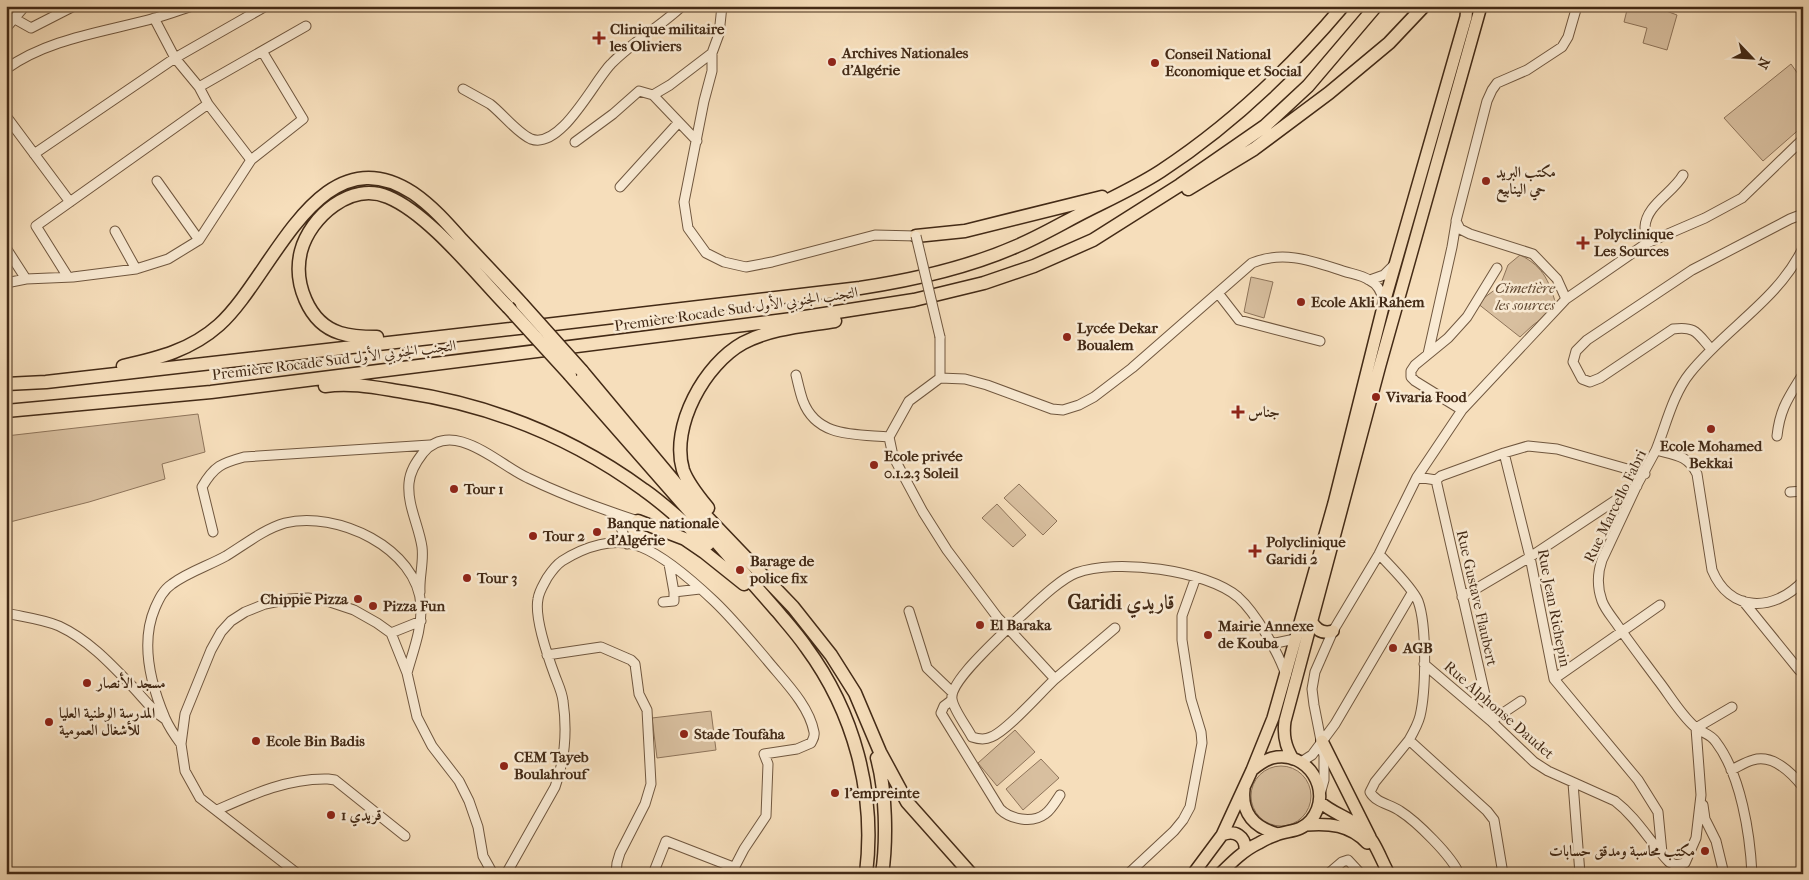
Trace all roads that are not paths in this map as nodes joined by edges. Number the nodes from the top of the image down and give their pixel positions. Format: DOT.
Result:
graph roads {
  1 [pos="74,6"];
  2 [pos="192,6"];
  3 [pos="266,6"];
  4 [pos="682,6"];
  5 [pos="722,6"];
  6 [pos="1343,6"];
  7 [pos="1376,6"];
  8 [pos="1424,6"];
  9 [pos="1467,6"];
  10 [pos="1481,6"];
  11 [pos="1577,6"];
  12 [pos="13,13"];
  13 [pos="154,18"];
  14 [pos="306,26"];
  15 [pos="6,28"];
  16 [pos="262,51"];
  17 [pos="712,53"];
  18 [pos="175,58"];
  19 [pos="6,70"];
  20 [pos="199,87"];
  21 [pos="463,89"];
  22 [pos="653,94"];
  23 [pos="208,104"];
  24 [pos="6,116"];
  25 [pos="678,122"];
  26 [pos="1803,139"];
  27 [pos="697,141"];
  28 [pos="575,142"];
  29 [pos="34,154"];
  30 [pos="251,160"];
  31 [pos="1683,175"];
  32 [pos="157,181"];
  33 [pos="620,188"];
  34 [pos="1124,192"];
  35 [pos="70,202"];
  36 [pos="1803,214"];
  37 [pos="1456,221"];
  38 [pos="115,231"];
  39 [pos="916,236"];
  40 [pos="200,240"];
  41 [pos="1093,240"];
  42 [pos="1647,243"];
  43 [pos="6,248"];
  44 [pos="1803,248"];
  45 [pos="1395,264"];
  46 [pos="136,268"];
  47 [pos="1497,268"];
  48 [pos="68,277"];
  49 [pos="26,279"];
  50 [pos="1370,280"];
  51 [pos="6,283"];
  52 [pos="1218,294"];
  53 [pos="1566,299"];
  54 [pos="1384,303"];
  55 [pos="880,306"];
  56 [pos="420,339"];
  57 [pos="1320,341"];
  58 [pos="1711,349"];
  59 [pos="1428,355"];
  60 [pos="576,373"];
  61 [pos="796,374"];
  62 [pos="1803,374"];
  63 [pos="940,378"];
  64 [pos="46,382"];
  65 [pos="6,384"];
  66 [pos="211,392"];
  67 [pos="1462,410"];
  68 [pos="6,411"];
  69 [pos="1777,436"];
  70 [pos="889,437"];
  71 [pos="430,445"];
  72 [pos="1656,450"];
  73 [pos="1504,453"];
  74 [pos="1644,474"];
  75 [pos="1416,477"];
  76 [pos="1436,480"];
  77 [pos="1637,486"];
  78 [pos="1803,491"];
  79 [pos="1790,492"];
  80 [pos="614,513"];
  81 [pos="638,521"];
  82 [pos="213,532"];
  83 [pos="627,544"];
  84 [pos="740,552"];
  85 [pos="1378,554"];
  86 [pos="1530,557"];
  87 [pos="669,564"];
  88 [pos="740,570"];
  89 [pos="1196,577"];
  90 [pos="1803,581"];
  91 [pos="700,589"];
  92 [pos="674,592"];
  93 [pos="1412,593"];
  94 [pos="1462,597"];
  95 [pos="1743,601"];
  96 [pos="663,602"];
  97 [pos="421,605"];
  98 [pos="1660,606"];
  99 [pos="778,611"];
  100 [pos="909,611"];
  101 [pos="6,613"];
  102 [pos="421,621"];
  103 [pos="1312,622"];
  104 [pos="1008,628"];
  105 [pos="1115,628"];
  106 [pos="1333,631"];
  107 [pos="1622,632"];
  108 [pos="391,633"];
  109 [pos="1296,639"];
  110 [pos="1272,644"];
  111 [pos="547,655"];
  112 [pos="1424,664"];
  113 [pos="1801,669"];
  114 [pos="407,673"];
  115 [pos="1286,675"];
  116 [pos="1055,679"];
  117 [pos="1554,679"];
  118 [pos="952,696"];
  119 [pos="1521,701"];
  120 [pos="1732,707"];
  121 [pos="165,719"];
  122 [pos="1491,721"];
  123 [pos="869,727"];
  124 [pos="1696,728"];
  125 [pos="1409,740"];
  126 [pos="1322,741"];
  127 [pos="180,744"];
  128 [pos="1297,760"];
  129 [pos="1252,770"];
  130 [pos="1731,770"];
  131 [pos="1573,783"];
  132 [pos="1245,785"];
  133 [pos="1803,787"];
  134 [pos="1060,795"];
  135 [pos="1701,795"];
  136 [pos="1320,798"];
  137 [pos="217,810"];
  138 [pos="1306,825"];
  139 [pos="1278,834"];
  140 [pos="1222,835"];
  141 [pos="405,836"];
  142 [pos="1370,837"];
  143 [pos="1245,850"];
  144 [pos="1662,855"];
  145 [pos="1685,862"];
  146 [pos="1386,869"];
  147 [pos="732,870"];
  148 [pos="298,874"];
  149 [pos="494,874"];
  150 [pos="506,874"];
  151 [pos="616,874"];
  152 [pos="653,874"];
  153 [pos="866,874"];
  154 [pos="882,874"];
  155 [pos="971,874"];
  156 [pos="1128,874"];
  157 [pos="1193,874"];
  158 [pos="1220,874"];
  159 [pos="1328,874"];
  160 [pos="1361,874"];
  161 [pos="1459,874"];
  162 [pos="1502,874"];
  163 [pos="1580,874"];
  164 [pos="1687,874"];
  165 [pos="1724,874"];
  166 [pos="1752,874"];
  1 -- 12 [label="street"];
  2 -- 13 [label="street"];
  3 -- 18 [label="street"];
  4 -- 21 [label="street"];
  5 -- 17 [label="street"];
  6 -- 34 [label="highway, Première Rocade Sud التجنب الجنوبي الأول"];
  7 -- 41 [label="highway, Première Rocade Sud التجنب الجنوبي الأول"];
  8 -- 41 [label="highway"];
  9 -- 45 [label="main road"];
  10 -- 103 [label="main road"];
  11 -- 37 [label="street"];
  12 -- 15 [label="street"];
  13 -- 18 [label="street"];
  13 -- 19 [label="street"];
  14 -- 16 [label="street"];
  16 -- 20 [label="street"];
  16 -- 30 [label="street"];
  17 -- 22 [label="street"];
  17 -- 27 [label="street"];
  18 -- 20 [label="street"];
  18 -- 29 [label="street"];
  20 -- 23 [label="street"];
  22 -- 25 [label="street"];
  22 -- 28 [label="street"];
  23 -- 30 [label="street"];
  23 -- 35 [label="street"];
  24 -- 29 [label="street"];
  25 -- 27 [label="street"];
  25 -- 33 [label="street"];
  26 -- 42 [label="street"];
  27 -- 39 [label="street"];
  29 -- 35 [label="street"];
  30 -- 40 [label="street"];
  31 -- 42 [label="street"];
  32 -- 40 [label="street"];
  34 -- 39 [label="highway"];
  34 -- 56 [label="highway, Première Rocade Sud التجنب الجنوبي الأول"];
  35 -- 48 [label="street"];
  36 -- 58 [label="street"];
  37 -- 53 [label="street"];
  37 -- 59 [label="street"];
  38 -- 46 [label="street"];
  39 -- 63 [label="street, bridge"];
  40 -- 46 [label="street"];
  41 -- 55 [label="highway, Première Rocade Sud التجنب الجنوبي الأول"];
  42 -- 53 [label="street"];
  43 -- 49 [label="street"];
  44 -- 58 [label="street"];
  45 -- 50 [label="street"];
  45 -- 54 [label="main road"];
  46 -- 48 [label="street"];
  47 -- 59 [label="street"];
  48 -- 49 [label="street"];
  49 -- 51 [label="street"];
  50 -- 52 [label="street"];
  50 -- 54 [label="street"];
  52 -- 57 [label="street"];
  52 -- 63 [label="street"];
  53 -- 67 [label="street"];
  54 -- 109 [label="main road"];
  55 -- 66 [label="highway, Première Rocade Sud التجنب الجنوبي الأول"];
  55 -- 84 [label="highway"];
  56 -- 60 [label="highway, bridge"];
  56 -- 64 [label="highway, Première Rocade Sud التجنب الجنوبي الأول"];
  58 -- 72 [label="street"];
  59 -- 67 [label="street"];
  60 -- 64 [label="highway, bridge"];
  60 -- 84 [label="highway"];
  60 -- 88 [label="highway"];
  61 -- 70 [label="street"];
  62 -- 69 [label="street"];
  63 -- 70 [label="street"];
  64 -- 65 [label="highway, Première Rocade Sud التجنب الجنوبي الأول"];
  66 -- 68 [label="highway, Première Rocade Sud التجنب الجنوبي الأول"];
  66 -- 88 [label="highway"];
  67 -- 75 [label="street"];
  70 -- 104 [label="street"];
  71 -- 80 [label="street"];
  71 -- 82 [label="street"];
  71 -- 97 [label="street"];
  72 -- 74 [label="street, Rue Marcello Fabri"];
  72 -- 95 [label="street, Rue Marcello Fabri"];
  73 -- 74 [label="street"];
  73 -- 76 [label="street"];
  73 -- 86 [label="street, Rue Jean Richepin"];
  74 -- 77 [label="street, Rue Marcello Fabri"];
  75 -- 76 [label="street"];
  75 -- 85 [label="street"];
  76 -- 94 [label="street, Rue Gustave Flaubert"];
  77 -- 86 [label="street"];
  77 -- 107 [label="street, Rue Marcello Fabri"];
  78 -- 79 [label="street"];
  80 -- 81 [label="street"];
  80 -- 83 [label="street"];
  81 -- 99 [label="highway"];
  83 -- 87 [label="street"];
  83 -- 111 [label="street"];
  84 -- 123 [label="highway"];
  85 -- 93 [label="street"];
  85 -- 106 [label="street"];
  86 -- 94 [label="street"];
  86 -- 117 [label="street, Rue Jean Richepin"];
  87 -- 91 [label="street"];
  87 -- 92 [label="street"];
  88 -- 99 [label="highway"];
  89 -- 104 [label="street"];
  89 -- 110 [label="street"];
  89 -- 156 [label="street"];
  90 -- 95 [label="street"];
  91 -- 92 [label="street"];
  91 -- 147 [label="street"];
  92 -- 96 [label="street"];
  93 -- 112 [label="street"];
  93 -- 126 [label="street"];
  94 -- 122 [label="street, Rue Gustave Flaubert"];
  95 -- 113 [label="street"];
  97 -- 102 [label="street"];
  97 -- 121 [label="street"];
  98 -- 107 [label="street"];
  99 -- 153 [label="highway"];
  100 -- 118 [label="street"];
  101 -- 121 [label="street"];
  102 -- 108 [label="street"];
  102 -- 114 [label="street"];
  103 -- 106 [label="main road"];
  103 -- 128 [label="main road"];
  104 -- 116 [label="street"];
  104 -- 118 [label="street"];
  105 -- 116 [label="street"];
  106 -- 126 [label="street"];
  107 -- 117 [label="street"];
  107 -- 124 [label="street, Rue Marcello Fabri"];
  108 -- 114 [label="street"];
  108 -- 127 [label="street"];
  109 -- 110 [label="street"];
  109 -- 115 [label="main road"];
  110 -- 115 [label="street"];
  111 -- 150 [label="street"];
  111 -- 151 [label="street"];
  112 -- 122 [label="street, Rue Alphonse Daudet"];
  112 -- 125 [label="street"];
  114 -- 149 [label="street"];
  115 -- 129 [label="main road"];
  116 -- 118 [label="street"];
  117 -- 144 [label="street, Rue Jean Richepin"];
  118 -- 134 [label="street"];
  119 -- 122 [label="street"];
  120 -- 124 [label="street"];
  121 -- 127 [label="street"];
  122 -- 131 [label="street, Rue Alphonse Daudet"];
  123 -- 154 [label="highway"];
  123 -- 155 [label="highway"];
  124 -- 130 [label="street, Rue Marcello Fabri"];
  124 -- 135 [label="street"];
  125 -- 161 [label="street"];
  125 -- 162 [label="street"];
  126 -- 128 [label="street"];
  126 -- 136 [label="street"];
  126 -- 142 [label="main road"];
  127 -- 137 [label="street"];
  128 -- 129 [label="main road"];
  128 -- 136 [label="main road"];
  129 -- 132 [label="main road"];
  130 -- 133 [label="street"];
  130 -- 166 [label="street, Rue Marcello Fabri"];
  131 -- 144 [label="street, Rue Alphonse Daudet"];
  131 -- 163 [label="street"];
  132 -- 139 [label="main road"];
  132 -- 140 [label="main road"];
  135 -- 145 [label="street"];
  135 -- 165 [label="street"];
  136 -- 138 [label="main road"];
  136 -- 142 [label="main road"];
  137 -- 141 [label="street"];
  137 -- 148 [label="street"];
  138 -- 139 [label="main road"];
  138 -- 146 [label="main road"];
  139 -- 143 [label="main road"];
  140 -- 143 [label="main road"];
  140 -- 157 [label="main road"];
  142 -- 146 [label="main road"];
  143 -- 158 [label="main road"];
  144 -- 145 [label="street"];
  145 -- 164 [label="street"];
  147 -- 152 [label="street"];
  159 -- 160 [label="street"];
}
